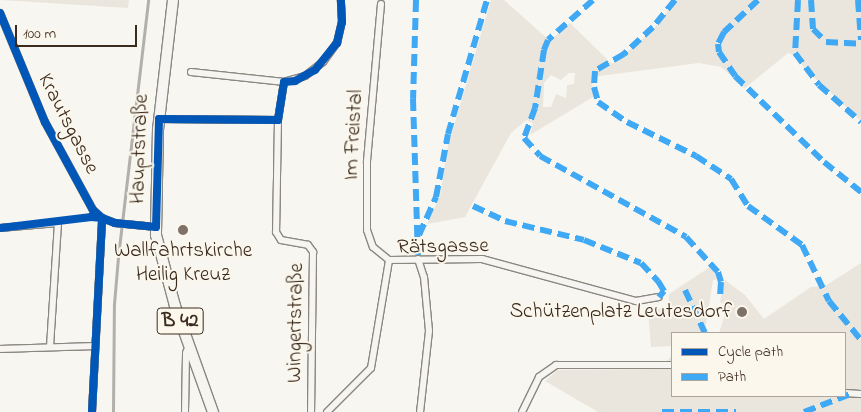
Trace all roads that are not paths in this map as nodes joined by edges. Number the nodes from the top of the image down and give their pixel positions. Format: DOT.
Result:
graph roads {
  1 [pos="173,0"];
  2 [pos="341,0"];
  3 [pos="381,4"];
  4 [pos="0,14"];
  5 [pos="191,72"];
  6 [pos="284,82"];
  7 [pos="159,119"];
  8 [pos="278,120"];
  9 [pos="102,218"];
  10 [pos="156,227"];
  11 [pos="0,228"];
  12 [pos="418,259"];
  13 [pos="389,260"];
  14 [pos="659,297"];
  15 [pos="50,346"];
  16 [pos="93,346"];
  17 [pos="189,346"];
  18 [pos="0,349"];
  19 [pos="671,365"];
  20 [pos="846,393"];
  21 [pos="861,394"];
  22 [pos="92,412"];
  23 [pos="185,412"];
  24 [pos="213,412"];
  25 [pos="311,412"];
  26 [pos="327,412"];
  27 [pos="420,412"];
  28 [pos="522,412"];
  1 -- 7 [label="main road, Hauptstraße / B 42"];
  2 -- 6 [label="street"];
  3 -- 13 [label="street, Im Freistal"];
  4 -- 9 [label="street, Krautsgasse"];
  5 -- 6 [label="street"];
  6 -- 8 [label="street, Wingertstraße"];
  7 -- 8 [label="street"];
  7 -- 10 [label="main road, Hauptstraße / B 42"];
  8 -- 25 [label="street, Wingertstraße"];
  9 -- 10 [label="street"];
  9 -- 16 [label="street"];
  10 -- 17 [label="main road, Hauptstraße / B 42"];
  11 -- 15 [label="street"];
  12 -- 13 [label="street, Rätsgasse"];
  12 -- 14 [label="street, Rätsgasse"];
  12 -- 27 [label="street"];
  13 -- 26 [label="street, Rätsgasse"];
  15 -- 16 [label="street"];
  15 -- 18 [label="street"];
  16 -- 22 [label="street"];
  17 -- 23 [label="street"];
  17 -- 24 [label="main road, Hauptstraße / B 42"];
  19 -- 28 [label="street"];
  20 -- 21 [label="street"];
}
